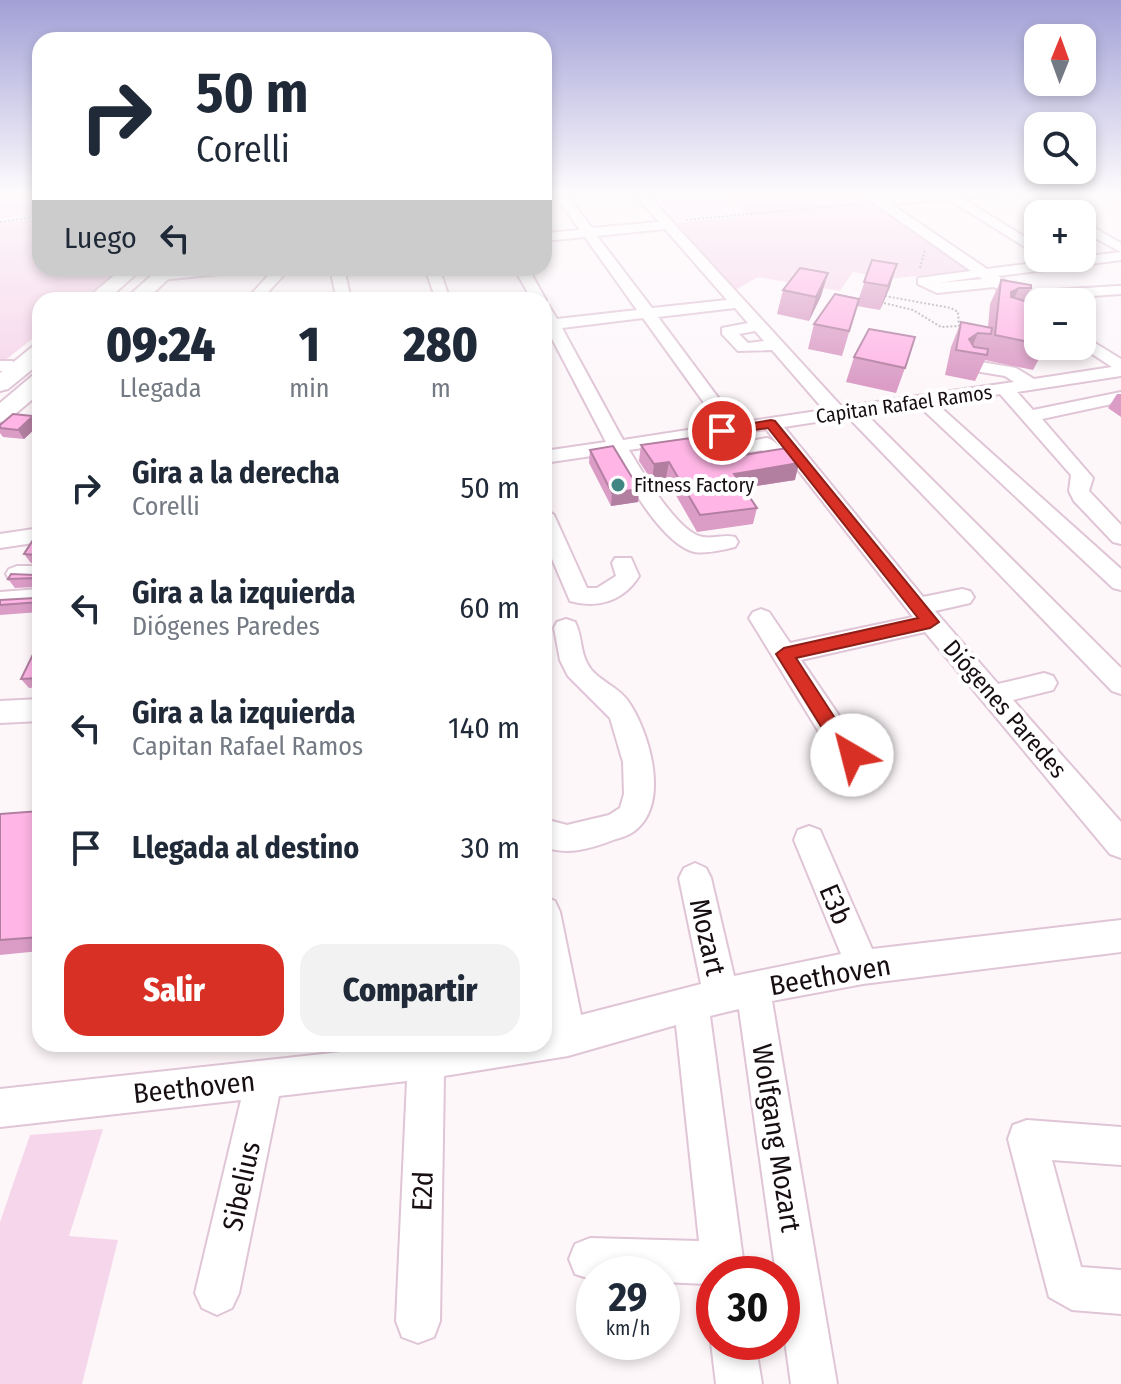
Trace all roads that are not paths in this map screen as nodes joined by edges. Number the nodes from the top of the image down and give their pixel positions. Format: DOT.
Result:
graph roads {
  1 [pos="605,256"];
  2 [pos="695,256"];
  3 [pos="954,256"];
  4 [pos="1121,256"];
  5 [pos="1096,258"];
  6 [pos="1024,268"];
  7 [pos="124,276"];
  8 [pos="133,276"];
  9 [pos="158,276"];
  10 [pos="160,276"];
  11 [pos="276,276"];
  12 [pos="984,277"];
  13 [pos="1118,290"];
  14 [pos="105,292"];
  15 [pos="114,292"];
  16 [pos="135,292"];
  17 [pos="143,292"];
  18 [pos="260,292"];
  19 [pos="1096,293"];
  20 [pos="1024,299"];
  21 [pos="738,303"];
  22 [pos="708,306"];
  23 [pos="647,313"];
  24 [pos="552,319"];
  25 [pos="759,326"];
  26 [pos="552,328"];
  27 [pos="728,331"];
  28 [pos="1096,338"];
  29 [pos="1119,344"];
  30 [pos="775,345"];
  31 [pos="32,350"];
  32 [pos="1096,350"];
  33 [pos="32,357"];
  34 [pos="969,365"];
  35 [pos="1121,368"];
  36 [pos="3,373"];
  37 [pos="32,377"];
  38 [pos="1032,385"];
  39 [pos="32,388"];
  40 [pos="1005,389"];
  41 [pos="1121,397"];
  42 [pos="0,403"];
  43 [pos="928,406"];
  44 [pos="0,415"];
  45 [pos="851,416"];
  46 [pos="1030,416"];
  47 [pos="771,423"];
  48 [pos="733,430"];
  49 [pos="618,446"];
  50 [pos="552,456"];
  51 [pos="552,534"];
  52 [pos="32,535"];
  53 [pos="1121,537"];
  54 [pos="0,541"];
  55 [pos="727,542"];
  56 [pos="623,563"];
  57 [pos="1121,582"];
  58 [pos="32,597"];
  59 [pos="962,597"];
  60 [pos="3,599"];
  61 [pos="924,614"];
  62 [pos="761,618"];
  63 [pos="566,628"];
  64 [pos="784,654"];
  65 [pos="1044,683"];
  66 [pos="1121,684"];
  67 [pos="993,695"];
  68 [pos="32,710"];
  69 [pos="0,712"];
  70 [pos="852,755"];
  71 [pos="552,837"];
  72 [pos="809,840"];
  73 [pos="1121,844"];
  74 [pos="695,878"];
  75 [pos="1121,936"];
  76 [pos="863,967"];
  77 [pos="722,996"];
  78 [pos="552,997"];
  79 [pos="556,1040"];
  80 [pos="482,1052"];
  81 [pos="426,1061"];
  82 [pos="264,1079"];
  83 [pos="0,1108"];
  84 [pos="1121,1146"];
  85 [pos="723,1256"];
  86 [pos="1121,1292"];
  87 [pos="217,1293"];
  88 [pos="418,1321"];
  89 [pos="736,1360"];
  90 [pos="739,1384"];
  91 [pos="814,1384"];
  1 -- 23 [label="street"];
  2 -- 21 [label="street"];
  3 -- 12 [label="street"];
  4 -- 5 [label="street"];
  6 -- 12 [label="street"];
  7 -- 14 [label="main road"];
  8 -- 15 [label="main road"];
  9 -- 16 [label="main road"];
  10 -- 17 [label="main road"];
  11 -- 18 [label="street"];
  12 -- 20 [label="street"];
  13 -- 19 [label="street"];
  21 -- 22 [label="street"];
  21 -- 25 [label="street"];
  22 -- 23 [label="street"];
  22 -- 27 [label="street"];
  23 -- 24 [label="street"];
  23 -- 48 [label="street"];
  25 -- 27 [label="street"];
  25 -- 30 [label="street"];
  26 -- 49 [label="street"];
  27 -- 30 [label="street"];
  28 -- 29 [label="street"];
  30 -- 45 [label="street"];
  31 -- 36 [label="main road"];
  32 -- 35 [label="street"];
  33 -- 36 [label="main road"];
  34 -- 38 [label="street"];
  35 -- 38 [label="street, Capitan Rafael Ramos"];
  37 -- 42 [label="main road"];
  38 -- 40 [label="street, Capitan Rafael Ramos"];
  39 -- 44 [label="main road"];
  40 -- 43 [label="street, Capitan Rafael Ramos"];
  40 -- 46 [label="street"];
  41 -- 46 [label="street"];
  43 -- 45 [label="street, Capitan Rafael Ramos"];
  43 -- 57 [label="street"];
  45 -- 47 [label="street, Capitan Rafael Ramos"];
  45 -- 66 [label="street"];
  46 -- 53 [label="street"];
  47 -- 48 [label="street, Capitan Rafael Ramos"];
  47 -- 61 [label="street, Diógenes Paredes"];
  48 -- 49 [label="street, Capitan Rafael Ramos"];
  49 -- 50 [label="street, Capitan Rafael Ramos"];
  49 -- 55 [label="street"];
  51 -- 56 [label="street"];
  52 -- 54 [label="street"];
  58 -- 60 [label="street"];
  59 -- 61 [label="street"];
  61 -- 64 [label="street"];
  61 -- 67 [label="street, Diógenes Paredes"];
  62 -- 64 [label="street"];
  63 -- 71 [label="street"];
  64 -- 70 [label="street"];
  65 -- 67 [label="street"];
  67 -- 73 [label="street, Diógenes Paredes"];
  68 -- 69 [label="street"];
  72 -- 76 [label="street, E3b"];
  74 -- 77 [label="street, Mozart"];
  75 -- 76 [label="street, Beethoven"];
  76 -- 77 [label="street, Beethoven"];
  77 -- 79 [label="street, Beethoven"];
  77 -- 85 [label="street"];
  77 -- 91 [label="street, Wolfgang Mozart"];
  78 -- 79 [label="street"];
  80 -- 81 [label="street, Beethoven"];
  81 -- 82 [label="street, Beethoven"];
  81 -- 88 [label="street, E2d"];
  82 -- 83 [label="street, Beethoven"];
  82 -- 87 [label="street, Sibelius"];
  84 -- 86 [label="street"];
  89 -- 90 [label="street"];
}
